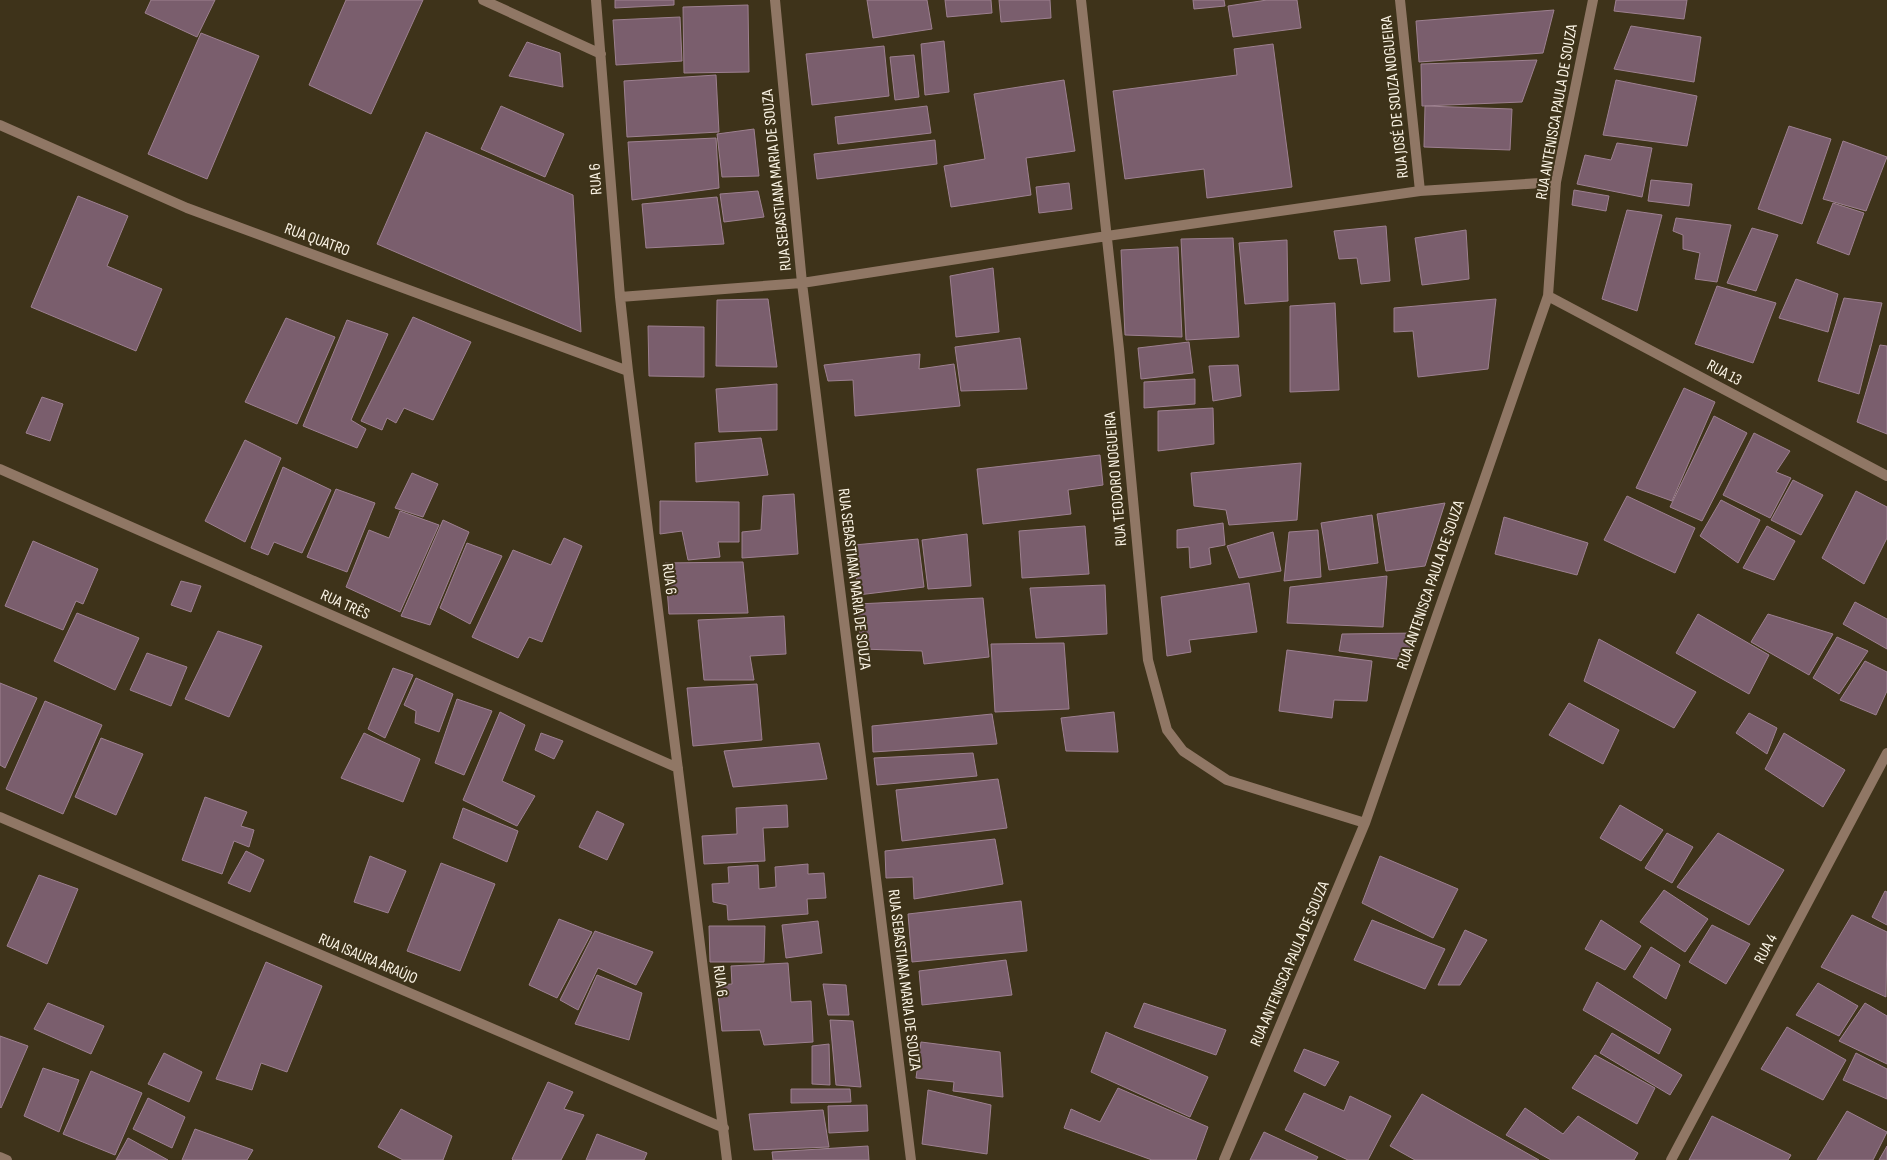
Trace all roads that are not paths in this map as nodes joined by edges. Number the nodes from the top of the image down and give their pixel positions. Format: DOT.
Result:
graph roads {
  1 [pos="483,0"];
  2 [pos="596,0"];
  3 [pos="775,0"];
  4 [pos="1082,0"];
  5 [pos="1400,0"];
  6 [pos="1593,0"];
  7 [pos="601,54"];
  8 [pos="0,125"];
  9 [pos="1556,182"];
  10 [pos="1420,191"];
  11 [pos="1107,236"];
  12 [pos="802,283"];
  13 [pos="1548,296"];
  14 [pos="620,297"];
  15 [pos="628,372"];
  16 [pos="0,469"];
  17 [pos="1887,476"];
  18 [pos="1887,753"];
  19 [pos="678,768"];
  20 [pos="0,817"];
  21 [pos="1365,823"];
  22 [pos="724,1128"];
  23 [pos="0,1157"];
  24 [pos="7,1160"];
  25 [pos="727,1160"];
  26 [pos="911,1160"];
  27 [pos="1224,1160"];
  28 [pos="1671,1160"];
  1 -- 7 [label="street"];
  2 -- 7 [label="street, RUA 6"];
  3 -- 12 [label="street, RUA SEBASTIANA MARIA DE SOUZA"];
  4 -- 11 [label="street, RUA TEODORO NOGUEIRA"];
  5 -- 10 [label="street, RUA JOSÉ DE SOUZA NOGUEIRA"];
  6 -- 9 [label="street, RUA ANTENISCA PAULA DE SOUZA"];
  7 -- 14 [label="street, RUA 6"];
  8 -- 15 [label="street, RUA QUATRO"];
  9 -- 10 [label="street"];
  9 -- 13 [label="street, RUA ANTENISCA PAULA DE SOUZA"];
  10 -- 11 [label="street"];
  11 -- 12 [label="street"];
  11 -- 21 [label="street, RUA TEODORO NOGUEIRA"];
  12 -- 14 [label="street"];
  12 -- 26 [label="street, RUA SEBASTIANA MARIA DE SOUZA"];
  13 -- 17 [label="street, RUA 13"];
  13 -- 21 [label="street, RUA ANTENISCA PAULA DE SOUZA"];
  14 -- 15 [label="street, RUA 6"];
  15 -- 19 [label="street, RUA 6"];
  16 -- 19 [label="street, RUA TRÊS"];
  18 -- 28 [label="street, RUA 4"];
  19 -- 22 [label="street, RUA 6"];
  20 -- 22 [label="street, RUA ISAURA ARAÚJO"];
  21 -- 27 [label="street, RUA ANTENISCA PAULA DE SOUZA"];
  22 -- 25 [label="street, RUA 6"];
  23 -- 24 [label="street"];
}
